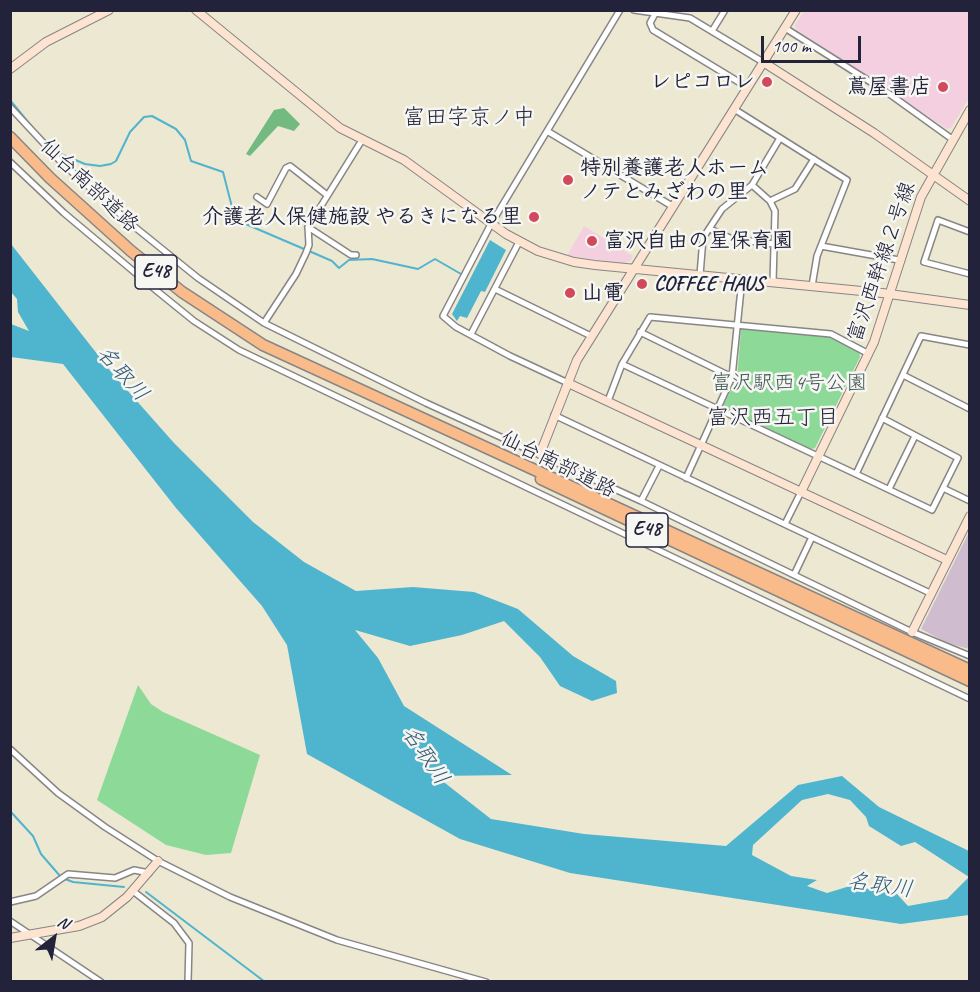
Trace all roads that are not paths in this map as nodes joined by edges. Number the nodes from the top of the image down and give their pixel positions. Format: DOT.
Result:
graph roads {
  1 [pos="109,10"];
  2 [pos="196,10"];
  3 [pos="620,10"];
  4 [pos="634,10"];
  5 [pos="725,10"];
  6 [pos="796,10"];
  7 [pos="656,12"];
  8 [pos="785,28"];
  9 [pos="712,31"];
  10 [pos="763,62"];
  11 [pos="10,69"];
  12 [pos="747,87"];
  13 [pos="10,107"];
  14 [pos="734,109"];
  15 [pos="969,110"];
  16 [pos="547,131"];
  17 [pos="10,137"];
  18 [pos="780,138"];
  19 [pos="362,140"];
  20 [pos="952,140"];
  21 [pos="814,159"];
  22 [pos="10,162"];
  23 [pos="932,174"];
  24 [pos="752,185"];
  25 [pos="327,195"];
  26 [pos="257,197"];
  27 [pos="770,201"];
  28 [pos="969,201"];
  29 [pos="672,206"];
  30 [pos="491,224"];
  31 [pos="308,228"];
  32 [pos="710,228"];
  33 [pos="969,232"];
  34 [pos="519,242"];
  35 [pos="774,244"];
  36 [pos="820,246"];
  37 [pos="356,255"];
  38 [pos="899,260"];
  39 [pos="634,268"];
  40 [pos="969,274"];
  41 [pos="700,275"];
  42 [pos="742,279"];
  43 [pos="773,282"];
  44 [pos="812,286"];
  45 [pos="495,289"];
  46 [pos="890,294"];
  47 [pos="969,305"];
  48 [pos="264,323"];
  49 [pos="738,325"];
  50 [pos="640,332"];
  51 [pos="471,334"];
  52 [pos="591,336"];
  53 [pos="969,345"];
  54 [pos="869,354"];
  55 [pos="622,364"];
  56 [pos="325,375"];
  57 [pos="903,375"];
  58 [pos="732,376"];
  59 [pos="568,382"];
  60 [pos="608,401"];
  61 [pos="718,409"];
  62 [pos="969,409"];
  63 [pos="554,416"];
  64 [pos="882,418"];
  65 [pos="915,436"];
  66 [pos="701,445"];
  67 [pos="540,454"];
  68 [pos="819,456"];
  69 [pos="659,466"];
  70 [pos="855,474"];
  71 [pos="686,478"];
  72 [pos="943,488"];
  73 [pos="888,489"];
  74 [pos="801,492"];
  75 [pos="641,501"];
  76 [pos="969,501"];
  77 [pos="969,516"];
  78 [pos="785,524"];
  79 [pos="812,537"];
  80 [pos="947,561"];
  81 [pos="794,575"];
  82 [pos="930,593"];
  83 [pos="912,632"];
  84 [pos="969,656"];
  85 [pos="969,670"];
  86 [pos="969,681"];
  87 [pos="969,699"];
  88 [pos="10,749"];
  89 [pos="158,861"];
  90 [pos="149,873"];
  91 [pos="133,891"];
  92 [pos="10,894"];
  93 [pos="14,901"];
  94 [pos="10,921"];
  95 [pos="27,934"];
  96 [pos="10,938"];
  97 [pos="101,981"];
  98 [pos="188,981"];
  99 [pos="486,981"];
  1 -- 11 [label="street"];
  2 -- 19 [label="street"];
  3 -- 16 [label="street"];
  4 -- 7 [label="street"];
  5 -- 9 [label="street"];
  6 -- 8 [label="street"];
  7 -- 9 [label="street"];
  7 -- 12 [label="street"];
  8 -- 10 [label="street"];
  8 -- 20 [label="street"];
  9 -- 10 [label="street"];
  10 -- 12 [label="street"];
  10 -- 23 [label="street"];
  12 -- 14 [label="street"];
  13 -- 48 [label="street"];
  14 -- 18 [label="street"];
  14 -- 29 [label="street"];
  15 -- 20 [label="street, 富沢西幹線２号線"];
  16 -- 29 [label="street"];
  16 -- 30 [label="street"];
  17 -- 56 [label="highway, 仙台南部道路 / E48"];
  18 -- 21 [label="street"];
  18 -- 24 [label="street"];
  19 -- 25 [label="street"];
  19 -- 30 [label="street"];
  20 -- 23 [label="street, 富沢西幹線２号線"];
  21 -- 27 [label="street"];
  21 -- 36 [label="street"];
  22 -- 87 [label="street"];
  23 -- 28 [label="street"];
  23 -- 38 [label="street, 富沢西幹線２号線"];
  24 -- 27 [label="street"];
  24 -- 32 [label="street"];
  25 -- 26 [label="street"];
  25 -- 31 [label="street"];
  27 -- 35 [label="street"];
  29 -- 39 [label="street"];
  30 -- 34 [label="street"];
  30 -- 51 [label="street"];
  31 -- 37 [label="street"];
  31 -- 48 [label="street"];
  32 -- 35 [label="street"];
  32 -- 41 [label="street"];
  33 -- 40 [label="street"];
  34 -- 39 [label="street"];
  34 -- 45 [label="street"];
  35 -- 43 [label="street"];
  36 -- 38 [label="street"];
  36 -- 44 [label="street"];
  38 -- 46 [label="street, 富沢西幹線２号線"];
  39 -- 41 [label="street"];
  39 -- 52 [label="street"];
  41 -- 42 [label="street"];
  42 -- 43 [label="street"];
  42 -- 49 [label="street"];
  43 -- 44 [label="street"];
  44 -- 46 [label="street"];
  45 -- 51 [label="street"];
  45 -- 52 [label="street"];
  46 -- 47 [label="street"];
  46 -- 54 [label="street, 富沢西幹線２号線"];
  48 -- 67 [label="street"];
  49 -- 50 [label="street"];
  49 -- 54 [label="street"];
  49 -- 58 [label="street"];
  50 -- 55 [label="street"];
  50 -- 58 [label="street"];
  51 -- 59 [label="street"];
  52 -- 59 [label="street"];
  53 -- 57 [label="street"];
  54 -- 68 [label="street, 富沢西幹線２号線"];
  55 -- 60 [label="street"];
  55 -- 61 [label="street"];
  56 -- 85 [label="highway, 仙台南部道路 / E48"];
  56 -- 86 [label="highway, 仙台南部道路 / E48"];
  57 -- 62 [label="street"];
  57 -- 64 [label="street"];
  58 -- 61 [label="street"];
  59 -- 60 [label="street"];
  59 -- 63 [label="street"];
  60 -- 66 [label="street"];
  61 -- 66 [label="street"];
  61 -- 68 [label="street"];
  63 -- 67 [label="street"];
  63 -- 69 [label="street"];
  64 -- 65 [label="street"];
  64 -- 70 [label="street"];
  65 -- 72 [label="street"];
  65 -- 73 [label="street"];
  66 -- 71 [label="street"];
  66 -- 74 [label="street"];
  67 -- 75 [label="street"];
  68 -- 70 [label="street"];
  68 -- 74 [label="street, 富沢西幹線２号線"];
  69 -- 71 [label="street"];
  69 -- 75 [label="street"];
  70 -- 73 [label="street"];
  71 -- 78 [label="street"];
  72 -- 73 [label="street"];
  72 -- 76 [label="street"];
  74 -- 78 [label="street"];
  74 -- 80 [label="street"];
  75 -- 81 [label="street"];
  77 -- 80 [label="street"];
  78 -- 79 [label="street"];
  79 -- 81 [label="street"];
  79 -- 82 [label="street"];
  80 -- 82 [label="street"];
  81 -- 83 [label="street"];
  82 -- 83 [label="street"];
  83 -- 84 [label="street"];
  88 -- 89 [label="street"];
  89 -- 90 [label="street"];
  89 -- 99 [label="street"];
  90 -- 91 [label="street"];
  90 -- 93 [label="street"];
  91 -- 95 [label="street"];
  91 -- 98 [label="street"];
  92 -- 93 [label="street"];
  94 -- 95 [label="street"];
  95 -- 96 [label="street"];
  95 -- 97 [label="street"];
}
